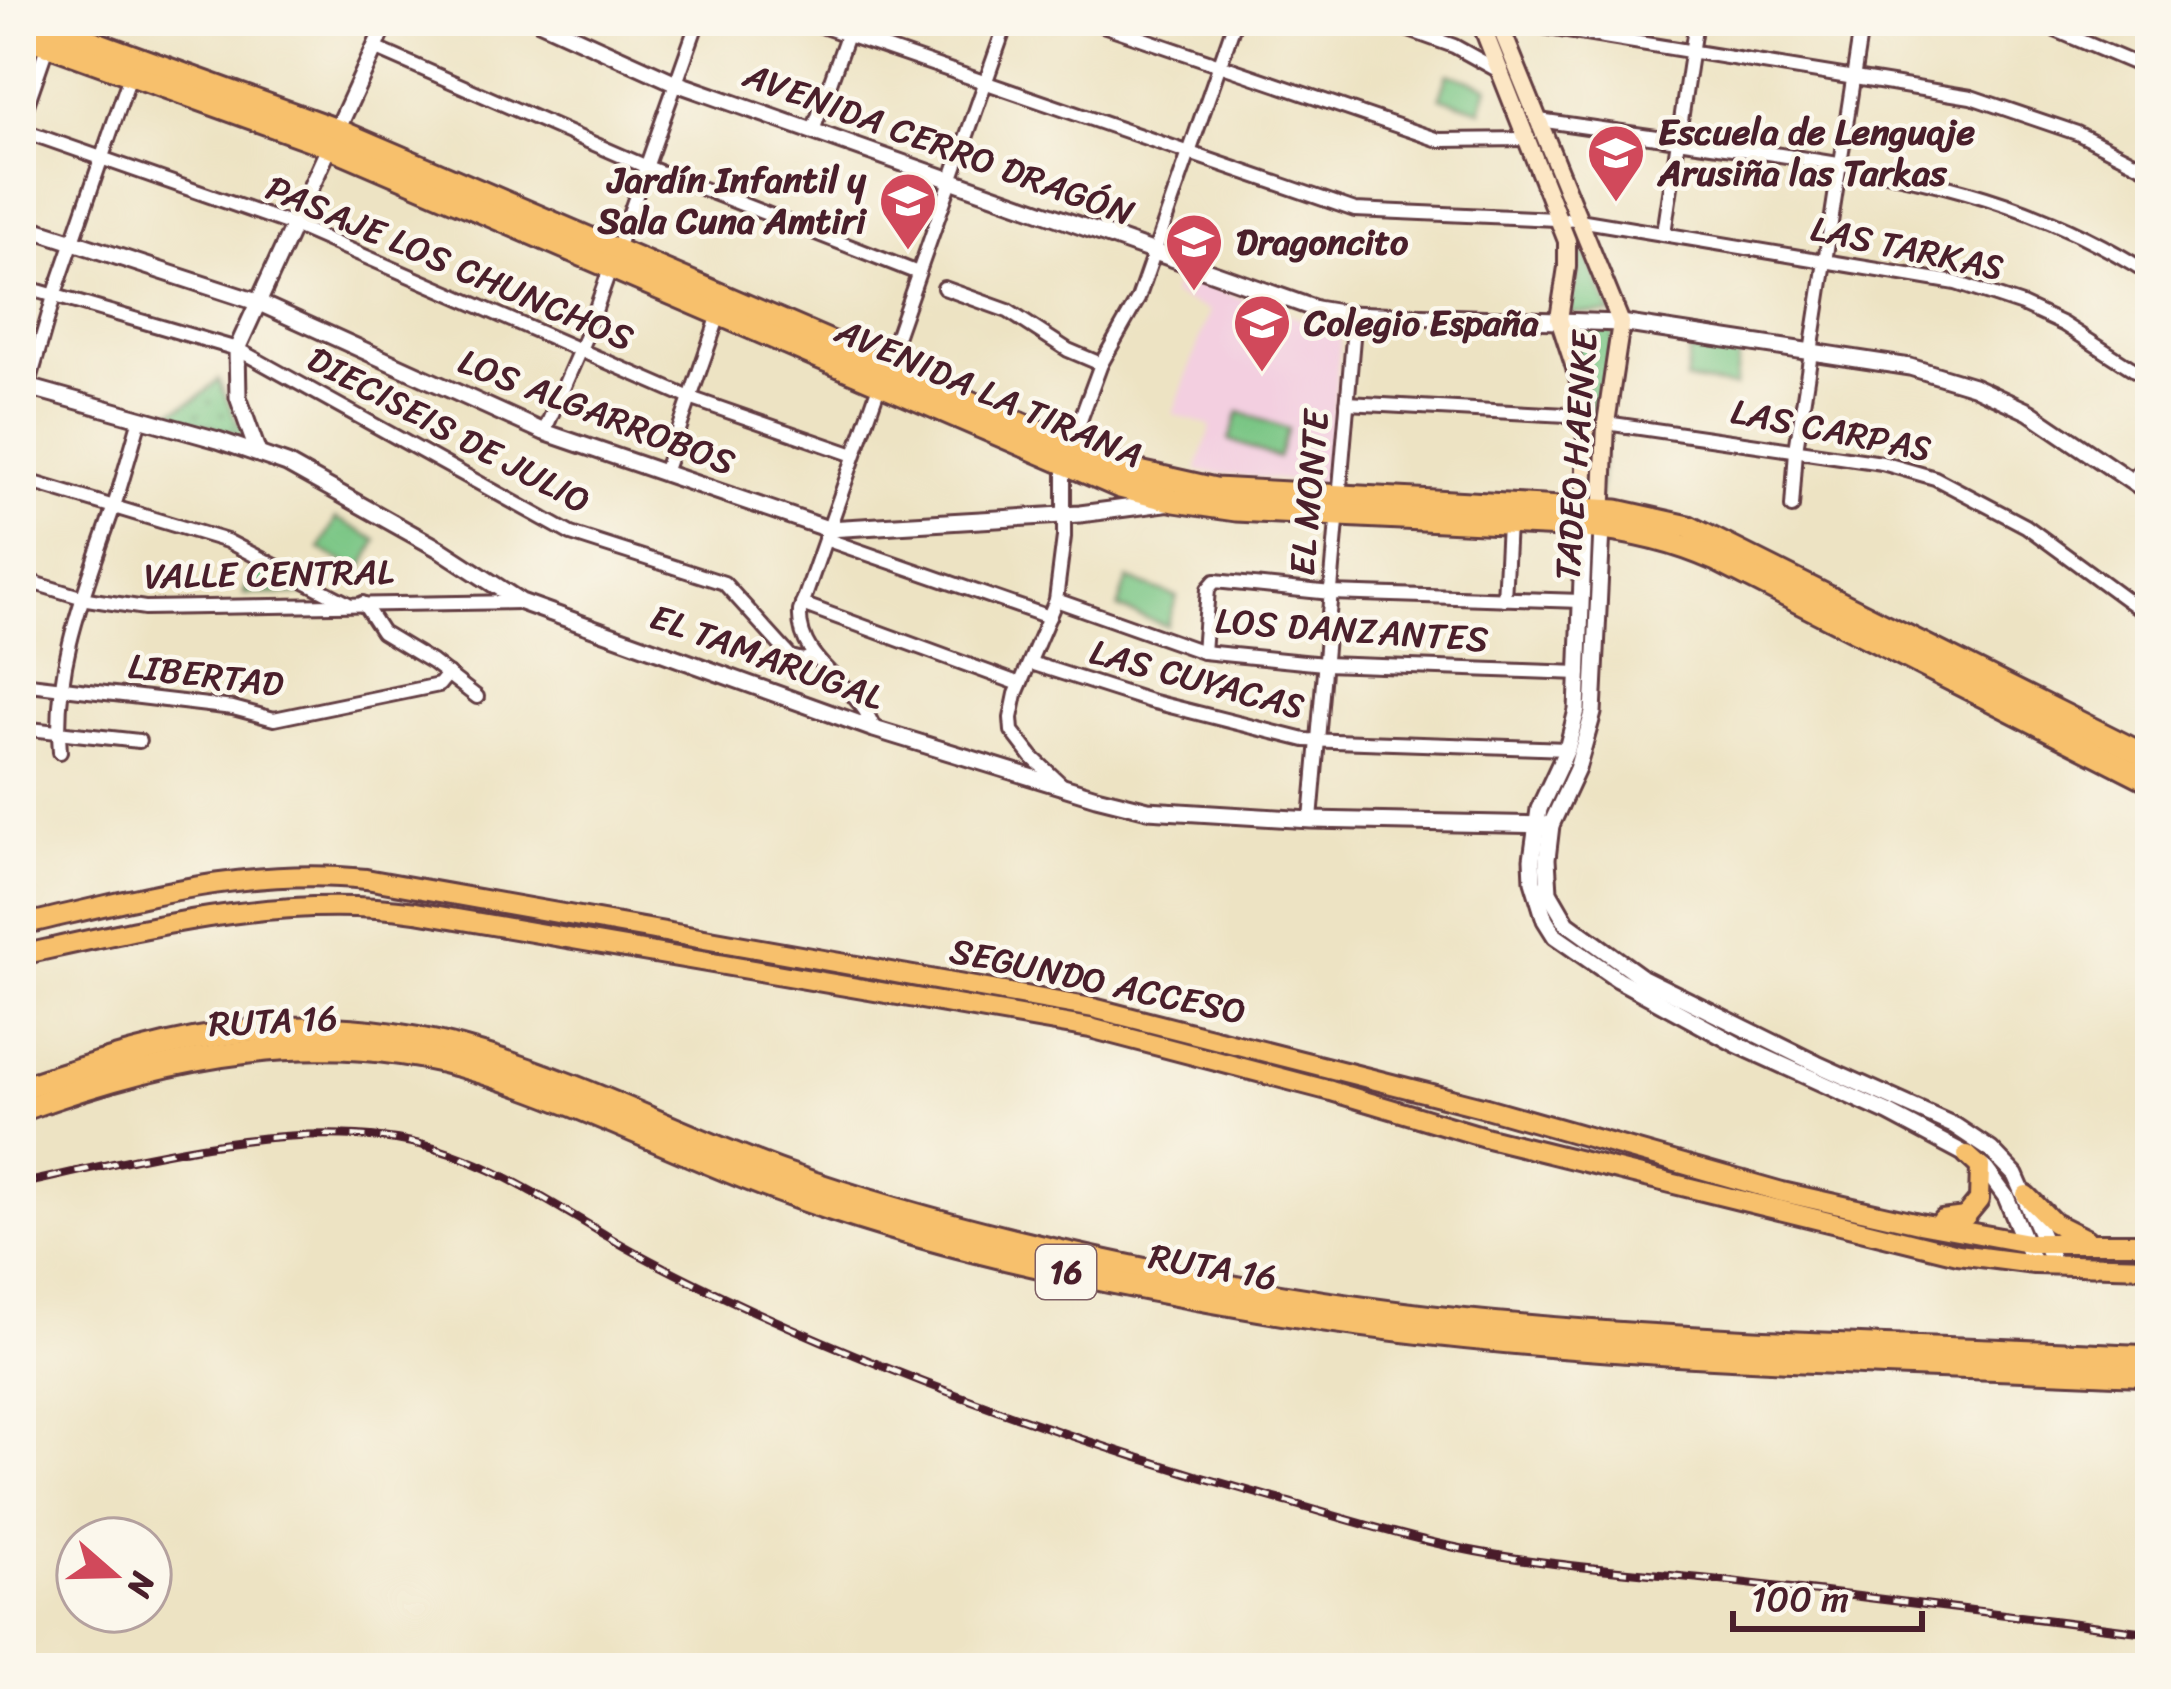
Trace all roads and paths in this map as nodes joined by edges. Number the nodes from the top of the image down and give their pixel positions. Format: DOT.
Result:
graph roads {
  1 [pos="36,21"];
  2 [pos="387,21"];
  3 [pos="539,21"];
  4 [pos="698,21"];
  5 [pos="807,21"];
  6 [pos="1007,21"];
  7 [pos="1091,21"];
  8 [pos="1235,21"];
  9 [pos="1384,21"];
  10 [pos="1480,21"];
  11 [pos="1502,21"];
  12 [pos="1696,21"];
  13 [pos="1862,21"];
  14 [pos="2034,21"];
  15 [pos="849,28"];
  16 [pos="21,34"];
  17 [pos="48,43"];
  18 [pos="375,48"];
  19 [pos="1691,51"];
  20 [pos="1220,66"];
  21 [pos="2150,70"];
  22 [pos="1502,72"];
  23 [pos="131,73"];
  24 [pos="1854,76"];
  25 [pos="676,82"];
  26 [pos="985,83"];
  27 [pos="1539,120"];
  28 [pos="21,126"];
  29 [pos="813,130"];
  30 [pos="333,138"];
  31 [pos="1529,139"];
  32 [pos="1678,140"];
  33 [pos="1189,154"];
  34 [pos="101,158"];
  35 [pos="1840,164"];
  36 [pos="647,167"];
  37 [pos="2150,170"];
  38 [pos="951,179"];
  39 [pos="1560,218"];
  40 [pos="1580,220"];
  41 [pos="293,225"];
  42 [pos="21,226"];
  43 [pos="1664,233"];
  44 [pos="73,242"];
  45 [pos="1154,252"];
  46 [pos="1826,259"];
  47 [pos="614,261"];
  48 [pos="919,273"];
  49 [pos="2150,274"];
  50 [pos="21,286"];
  51 [pos="944,288"];
  52 [pos="54,296"];
  53 [pos="257,302"];
  54 [pos="719,315"];
  55 [pos="1355,315"];
  56 [pos="1559,319"];
  57 [pos="1621,323"];
  58 [pos="237,349"];
  59 [pos="580,351"];
  60 [pos="1811,351"];
  61 [pos="1100,364"];
  62 [pos="883,375"];
  63 [pos="2150,380"];
  64 [pos="24,386"];
  65 [pos="690,398"];
  66 [pos="1347,403"];
  67 [pos="1586,416"];
  68 [pos="140,419"];
  69 [pos="1606,423"];
  70 [pos="544,431"];
  71 [pos="1796,450"];
  72 [pos="258,453"];
  73 [pos="854,455"];
  74 [pos="2150,455"];
  75 [pos="1067,456"];
  76 [pos="664,472"];
  77 [pos="21,479"];
  78 [pos="2132,482"];
  79 [pos="2150,494"];
  80 [pos="1175,502"];
  81 [pos="114,506"];
  82 [pos="1338,507"];
  83 [pos="1792,507"];
  84 [pos="1064,515"];
  85 [pos="1593,519"];
  86 [pos="1508,524"];
  87 [pos="826,534"];
  88 [pos="21,579"];
  89 [pos="1330,593"];
  90 [pos="81,597"];
  91 [pos="1504,599"];
  92 [pos="1056,600"];
  93 [pos="521,602"];
  94 [pos="1582,602"];
  95 [pos="363,603"];
  96 [pos="348,604"];
  97 [pos="802,604"];
  98 [pos="2150,616"];
  99 [pos="1049,617"];
  100 [pos="1203,652"];
  101 [pos="814,656"];
  102 [pos="1031,663"];
  103 [pos="1324,664"];
  104 [pos="1580,673"];
  105 [pos="448,674"];
  106 [pos="21,683"];
  107 [pos="1020,685"];
  108 [pos="60,688"];
  109 [pos="476,697"];
  110 [pos="21,728"];
  111 [pos="874,729"];
  112 [pos="58,730"];
  113 [pos="140,741"];
  114 [pos="1317,741"];
  115 [pos="1567,749"];
  116 [pos="60,752"];
  117 [pos="2150,758"];
  118 [pos="2150,781"];
  119 [pos="1062,786"];
  120 [pos="1310,820"];
  121 [pos="1544,826"];
  122 [pos="21,925"];
  123 [pos="21,955"];
  124 [pos="21,1088"];
  125 [pos="21,1110"];
  126 [pos="1967,1155"];
  127 [pos="2026,1195"];
  128 [pos="1879,1214"];
  129 [pos="2037,1243"];
  130 [pos="2102,1243"];
  131 [pos="2150,1243"];
  132 [pos="2044,1264"];
  133 [pos="2150,1267"];
  134 [pos="2150,1357"];
  135 [pos="2150,1375"];
  1 -- 30 [label="highway, AVENIDA LA TIRANA"];
  2 -- 18 [label="street"];
  3 -- 25 [label="street, AVENIDA CERRO DRAGÓN"];
  4 -- 25 [label="street"];
  5 -- 15 [label="street, LAS TARKAS"];
  6 -- 26 [label="street"];
  7 -- 20 [label="street"];
  8 -- 20 [label="street"];
  9 -- 22 [label="street"];
  10 -- 22 [label="main road, TADEO HAENKE"];
  11 -- 19 [label="street"];
  11 -- 27 [label="main road, TADEO HAENKE"];
  12 -- 19 [label="street"];
  13 -- 24 [label="street"];
  14 -- 21 [label="street"];
  15 -- 26 [label="street, LAS TARKAS"];
  15 -- 29 [label="street"];
  16 -- 17 [label="highway, AVENIDA LA TIRANA"];
  17 -- 23 [label="highway, AVENIDA LA TIRANA"];
  17 -- 28 [label="street"];
  18 -- 30 [label="street"];
  18 -- 36 [label="street"];
  19 -- 24 [label="street"];
  19 -- 32 [label="street"];
  20 -- 31 [label="street"];
  20 -- 33 [label="street"];
  22 -- 31 [label="main road, TADEO HAENKE"];
  23 -- 30 [label="highway, AVENIDA LA TIRANA"];
  23 -- 34 [label="street"];
  24 -- 35 [label="street"];
  24 -- 37 [label="street"];
  25 -- 29 [label="street, AVENIDA CERRO DRAGÓN"];
  25 -- 36 [label="street"];
  26 -- 33 [label="street, LAS TARKAS"];
  26 -- 38 [label="street"];
  27 -- 32 [label="street"];
  27 -- 40 [label="main road, TADEO HAENKE"];
  28 -- 34 [label="street, PASAJE LOS CHUNCHOS"];
  29 -- 38 [label="street, AVENIDA CERRO DRAGÓN"];
  30 -- 41 [label="street"];
  30 -- 47 [label="highway, AVENIDA LA TIRANA"];
  31 -- 39 [label="main road, TADEO HAENKE"];
  32 -- 35 [label="street"];
  32 -- 43 [label="street"];
  33 -- 39 [label="street, LAS TARKAS"];
  33 -- 45 [label="street"];
  34 -- 41 [label="street, PASAJE LOS CHUNCHOS"];
  34 -- 44 [label="street"];
  35 -- 46 [label="street"];
  35 -- 49 [label="street"];
  36 -- 47 [label="street"];
  36 -- 48 [label="street"];
  38 -- 45 [label="street, AVENIDA CERRO DRAGÓN"];
  38 -- 48 [label="street"];
  39 -- 40 [label="street, LAS TARKAS"];
  39 -- 56 [label="main road, TADEO HAENKE"];
  40 -- 43 [label="street, LAS TARKAS"];
  40 -- 57 [label="main road, TADEO HAENKE"];
  41 -- 53 [label="street"];
  41 -- 59 [label="street, PASAJE LOS CHUNCHOS"];
  42 -- 44 [label="street, LOS ALGARROBOS"];
  43 -- 46 [label="street, LAS TARKAS"];
  44 -- 52 [label="street"];
  44 -- 53 [label="street, LOS ALGARROBOS"];
  45 -- 55 [label="street, AVENIDA CERRO DRAGÓN"];
  45 -- 61 [label="street"];
  46 -- 60 [label="street"];
  46 -- 63 [label="street, LAS TARKAS"];
  47 -- 54 [label="highway, AVENIDA LA TIRANA"];
  47 -- 59 [label="street"];
  47 -- 62 [label="highway, AVENIDA LA TIRANA"];
  48 -- 62 [label="street"];
  50 -- 52 [label="street"];
  51 -- 61 [label="street"];
  52 -- 58 [label="street"];
  52 -- 64 [label="street"];
  53 -- 58 [label="street"];
  53 -- 70 [label="street, LOS ALGARROBOS"];
  54 -- 62 [label="highway, AVENIDA LA TIRANA"];
  54 -- 65 [label="street"];
  55 -- 56 [label="street, AVENIDA CERRO DRAGÓN"];
  55 -- 66 [label="street, EL MONTE"];
  56 -- 57 [label="street, AVENIDA CERRO DRAGÓN"];
  56 -- 67 [label="main road, TADEO HAENKE"];
  57 -- 60 [label="street, AVENIDA CERRO DRAGÓN"];
  57 -- 69 [label="main road, TADEO HAENKE"];
  58 -- 72 [label="street"];
  58 -- 101 [label="street, DIECISEIS DE JULIO"];
  59 -- 65 [label="street, PASAJE LOS CHUNCHOS"];
  59 -- 70 [label="street"];
  60 -- 71 [label="street"];
  60 -- 78 [label="street, AVENIDA CERRO DRAGÓN"];
  61 -- 75 [label="street"];
  62 -- 73 [label="street"];
  62 -- 75 [label="highway, AVENIDA LA TIRANA"];
  64 -- 68 [label="street, EL TAMARUGAL"];
  65 -- 73 [label="street, PASAJE LOS CHUNCHOS"];
  65 -- 76 [label="street"];
  66 -- 67 [label="street"];
  66 -- 82 [label="street, EL MONTE"];
  67 -- 85 [label="main road, TADEO HAENKE"];
  68 -- 72 [label="street, EL TAMARUGAL"];
  68 -- 81 [label="street"];
  69 -- 71 [label="street, LAS CARPAS"];
  69 -- 85 [label="main road, TADEO HAENKE"];
  70 -- 76 [label="street, LOS ALGARROBOS"];
  71 -- 83 [label="street"];
  71 -- 98 [label="street, LAS CARPAS"];
  72 -- 93 [label="street, EL TAMARUGAL"];
  73 -- 87 [label="street"];
  74 -- 78 [label="street"];
  75 -- 80 [label="highway, AVENIDA LA TIRANA"];
  75 -- 82 [label="highway, AVENIDA LA TIRANA"];
  75 -- 84 [label="street"];
  76 -- 87 [label="street, LOS ALGARROBOS"];
  77 -- 81 [label="street"];
  78 -- 79 [label="street, AVENIDA CERRO DRAGÓN"];
  80 -- 82 [label="highway, AVENIDA LA TIRANA"];
  80 -- 84 [label="street, LOS ALGARROBOS"];
  81 -- 90 [label="street"];
  81 -- 96 [label="street"];
  82 -- 85 [label="highway, AVENIDA LA TIRANA"];
  82 -- 86 [label="highway, AVENIDA LA TIRANA"];
  82 -- 89 [label="street, EL MONTE"];
  84 -- 87 [label="street, LOS ALGARROBOS"];
  84 -- 92 [label="street"];
  85 -- 86 [label="highway, AVENIDA LA TIRANA"];
  85 -- 94 [label="street, TADEO HAENKE"];
  85 -- 117 [label="highway, AVENIDA LA TIRANA"];
  85 -- 118 [label="highway, AVENIDA LA TIRANA"];
  85 -- 121 [label="street, TADEO HAENKE"];
  86 -- 91 [label="street"];
  87 -- 97 [label="street"];
  87 -- 99 [label="street"];
  88 -- 90 [label="street, VALLE CENTRAL"];
  89 -- 91 [label="street"];
  89 -- 100 [label="street"];
  89 -- 103 [label="street, EL MONTE"];
  90 -- 96 [label="street, VALLE CENTRAL"];
  90 -- 108 [label="street"];
  91 -- 94 [label="street"];
  92 -- 99 [label="street"];
  92 -- 100 [label="street, LOS DANZANTES"];
  93 -- 95 [label="street, VALLE CENTRAL"];
  93 -- 111 [label="street, EL TAMARUGAL"];
  94 -- 104 [label="street, TADEO HAENKE"];
  95 -- 96 [label="street, VALLE CENTRAL"];
  95 -- 105 [label="street"];
  97 -- 101 [label="street"];
  97 -- 107 [label="street"];
  99 -- 102 [label="street"];
  100 -- 103 [label="street, LOS DANZANTES"];
  101 -- 111 [label="street"];
  102 -- 107 [label="street"];
  102 -- 114 [label="street, LAS CUYACAS"];
  103 -- 104 [label="street, LOS DANZANTES"];
  103 -- 114 [label="street, EL MONTE"];
  104 -- 115 [label="street, TADEO HAENKE"];
  105 -- 108 [label="street, LIBERTAD"];
  105 -- 109 [label="street"];
  106 -- 108 [label="street, LIBERTAD"];
  107 -- 119 [label="street"];
  108 -- 112 [label="street"];
  110 -- 112 [label="street"];
  111 -- 119 [label="street, EL TAMARUGAL"];
  112 -- 113 [label="street"];
  112 -- 116 [label="street"];
  114 -- 115 [label="street, LAS CUYACAS"];
  114 -- 120 [label="street, EL MONTE"];
  115 -- 121 [label="street, TADEO HAENKE"];
  119 -- 120 [label="street, EL TAMARUGAL"];
  120 -- 121 [label="street, EL TAMARUGAL"];
  121 -- 126 [label="street"];
  121 -- 127 [label="street"];
  122 -- 128 [label="main road, SEGUNDO ACCESO"];
  123 -- 132 [label="main road, SEGUNDO ACCESO"];
  124 -- 134 [label="highway, RUTA 16 / 16"];
  125 -- 135 [label="highway, RUTA 16 / 16"];
  126 -- 128 [label="main road"];
  126 -- 129 [label="street"];
  127 -- 129 [label="street"];
  127 -- 130 [label="main road"];
  128 -- 129 [label="main road, SEGUNDO ACCESO"];
  129 -- 130 [label="main road, SEGUNDO ACCESO"];
  129 -- 132 [label="street"];
  130 -- 131 [label="main road, SEGUNDO ACCESO"];
  132 -- 133 [label="main road, SEGUNDO ACCESO"];
}
